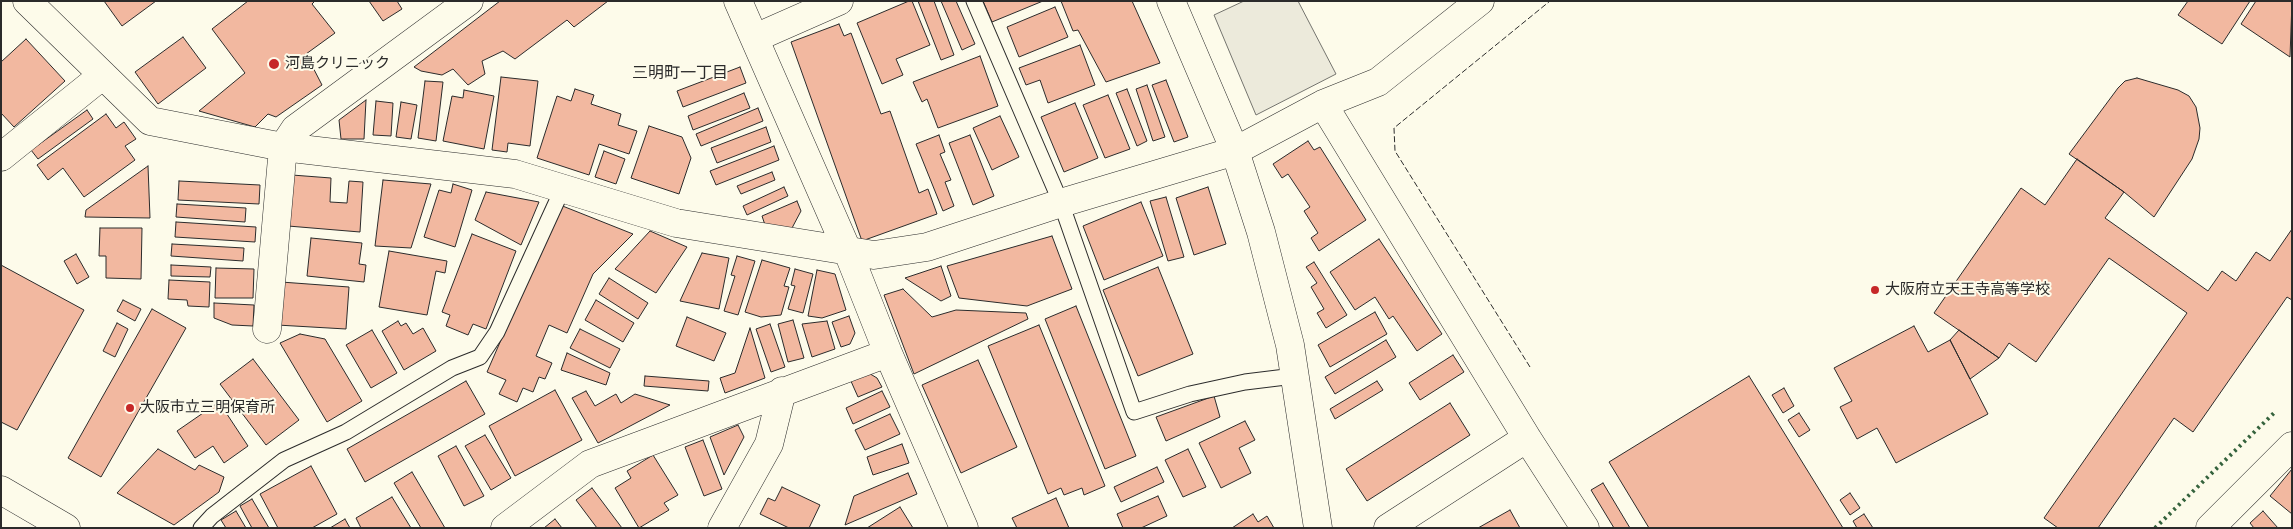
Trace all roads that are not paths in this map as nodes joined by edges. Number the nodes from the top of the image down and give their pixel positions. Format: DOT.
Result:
graph roads {
  1 [pos="27,1"];
  2 [pos="468,1"];
  3 [pos="738,1"];
  4 [pos="839,1"];
  5 [pos="974,1"];
  6 [pos="1171,1"];
  7 [pos="1480,1"];
  8 [pos="755,38"];
  9 [pos="104,75"];
  10 [pos="1324,104"];
  11 [pos="282,146"];
  12 [pos="1235,151"];
  13 [pos="1,157"];
  14 [pos="562,190"];
  15 [pos="1061,203"];
  16 [pos="848,252"];
  17 [pos="267,329"];
  18 [pos="888,353"];
  19 [pos="1294,376"];
  20 [pos="782,392"];
  21 [pos="1527,438"];
  22 [pos="2292,446"];
  23 [pos="1,490"];
  24 [pos="1,511"];
  25 [pos="31,528"];
  26 [pos="66,528"];
  27 [pos="201,528"];
  28 [pos="504,528"];
  29 [pos="722,528"];
  30 [pos="964,528"];
  31 [pos="1318,528"];
  32 [pos="1388,528"];
  33 [pos="1585,528"];
  34 [pos="2210,528"];
  1 -- 9 [label="street"];
  2 -- 11 [label="street"];
  3 -- 8 [label="street"];
  4 -- 8 [label="street"];
  5 -- 15 [label="lane"];
  6 -- 12 [label="street"];
  7 -- 10 [label="street"];
  8 -- 16 [label="street"];
  9 -- 11 [label="street"];
  9 -- 13 [label="street"];
  10 -- 12 [label="street"];
  10 -- 21 [label="street"];
  11 -- 14 [label="street"];
  11 -- 17 [label="street"];
  12 -- 15 [label="street"];
  12 -- 19 [label="street"];
  14 -- 16 [label="street"];
  14 -- 27 [label="lane"];
  15 -- 16 [label="street"];
  15 -- 19 [label="lane"];
  16 -- 18 [label="street"];
  18 -- 20 [label="street"];
  18 -- 30 [label="street"];
  19 -- 31 [label="street"];
  20 -- 28 [label="street"];
  20 -- 29 [label="street"];
  21 -- 32 [label="street"];
  21 -- 33 [label="street"];
  22 -- 34 [label="street"];
  23 -- 26 [label="street"];
  24 -- 25 [label="street"];
}
